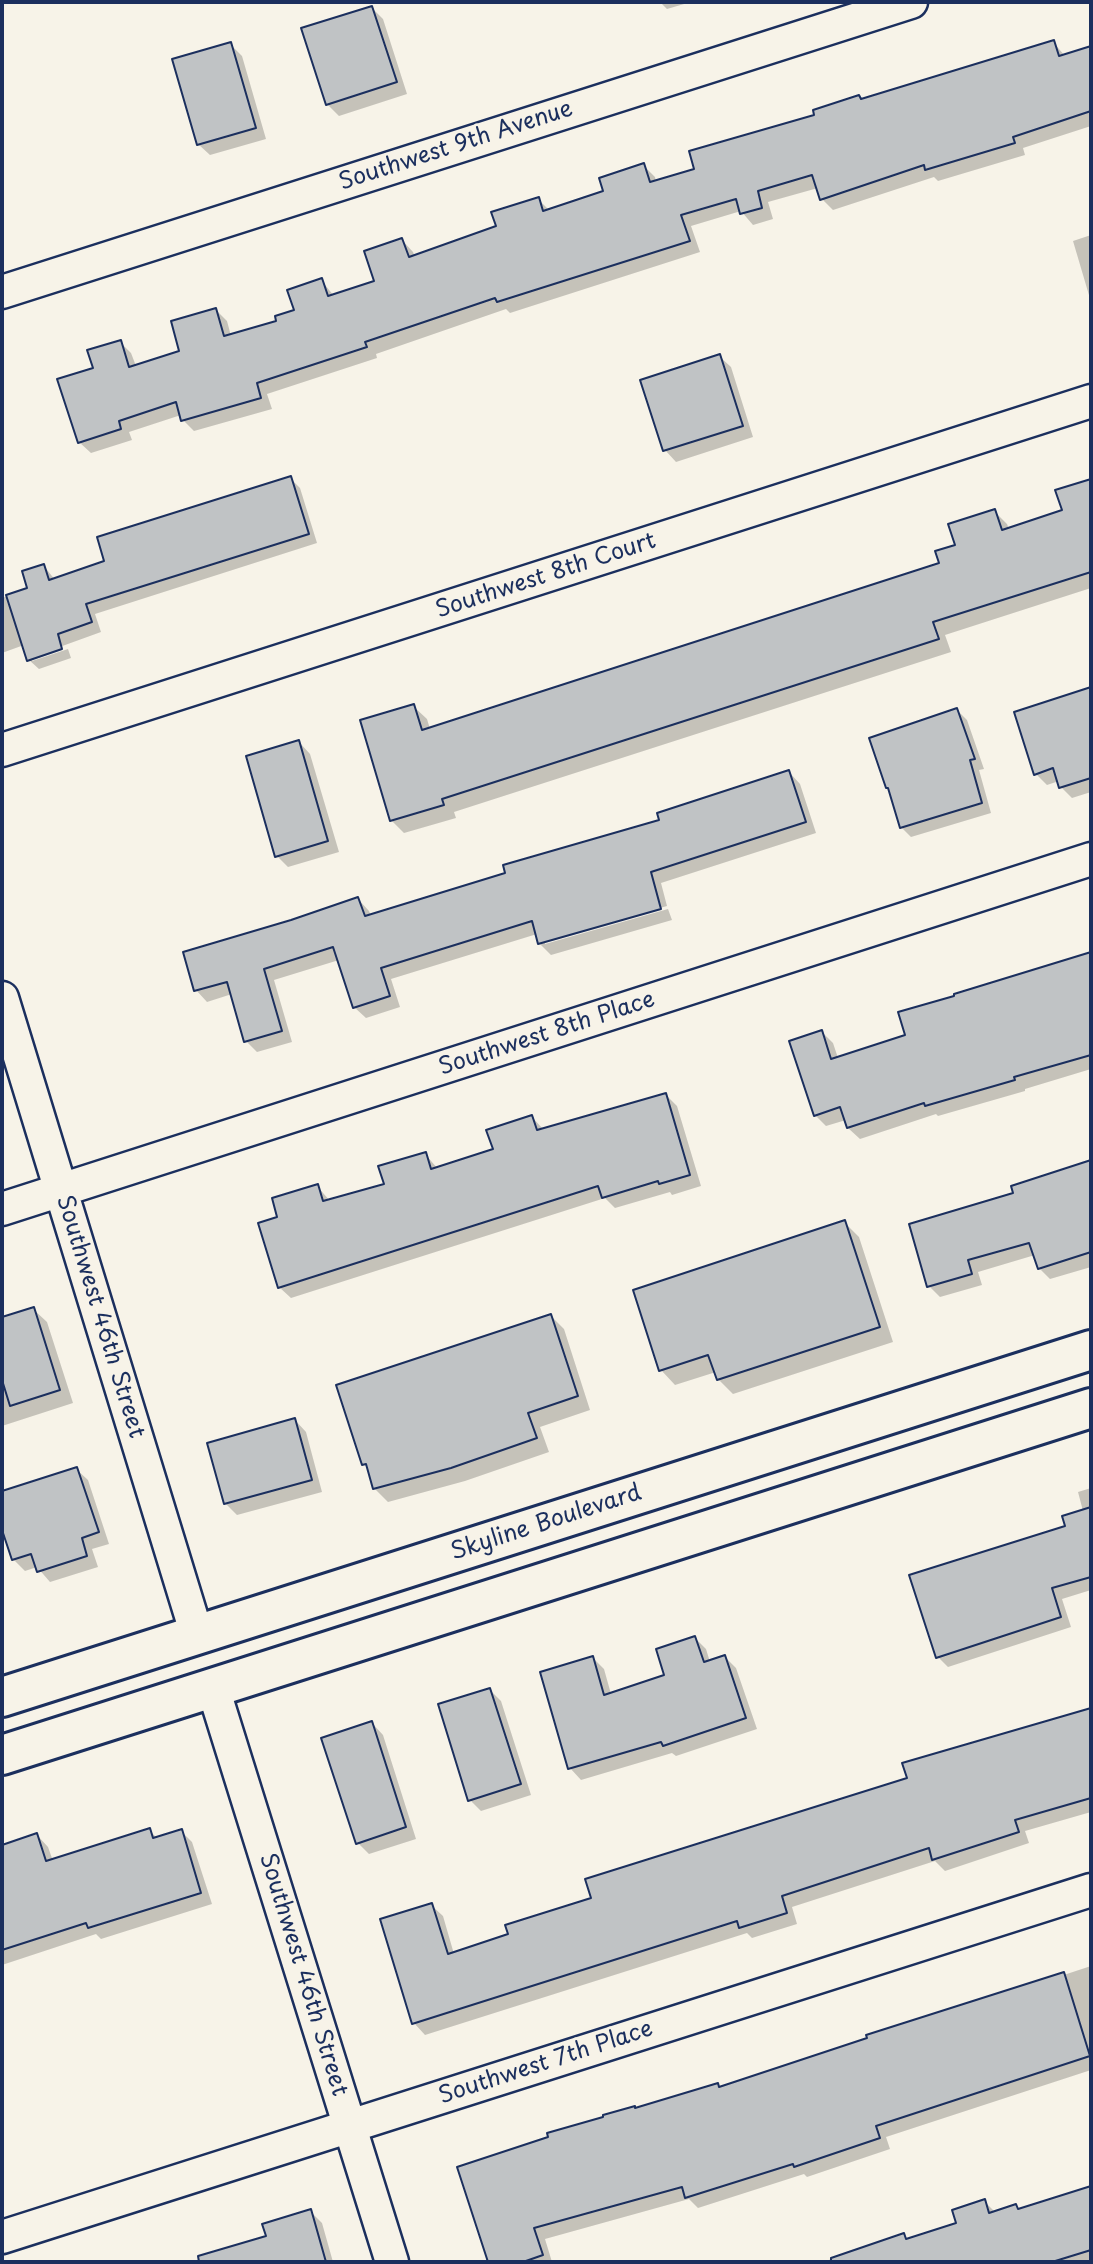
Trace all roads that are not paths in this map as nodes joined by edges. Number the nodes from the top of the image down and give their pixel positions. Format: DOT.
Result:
graph roads {
  1 [pos="911,2"];
  2 [pos="2,292"];
  3 [pos="1091,401"];
  4 [pos="2,750"];
  5 [pos="1091,859"];
  6 [pos="2,998"];
  7 [pos="61,1190"];
  8 [pos="2,1209"];
  9 [pos="1091,1350"];
  10 [pos="1091,1408"];
  11 [pos="197,1635"];
  12 [pos="213,1688"];
  13 [pos="2,1697"];
  14 [pos="2,1755"];
  15 [pos="1091,1890"];
  16 [pos="351,2126"];
  17 [pos="2,2237"];
  18 [pos="392,2262"];
  1 -- 2 [label="street, Southwest 9th Avenue"];
  3 -- 4 [label="street, Southwest 8th Court"];
  5 -- 7 [label="street, Southwest 8th Place"];
  6 -- 7 [label="street, Southwest 46th Street"];
  7 -- 8 [label="street, Southwest 8th Place"];
  7 -- 11 [label="street, Southwest 46th Street"];
  9 -- 11 [label="street, Skyline Boulevard"];
  10 -- 12 [label="street"];
  11 -- 12 [label="street"];
  11 -- 13 [label="street, Skyline Boulevard"];
  12 -- 14 [label="street"];
  12 -- 16 [label="street, Southwest 46th Street"];
  15 -- 16 [label="street, Southwest 7th Place"];
  16 -- 17 [label="street, Southwest 7th Place"];
  16 -- 18 [label="street, Southwest 46th Street"];
}
